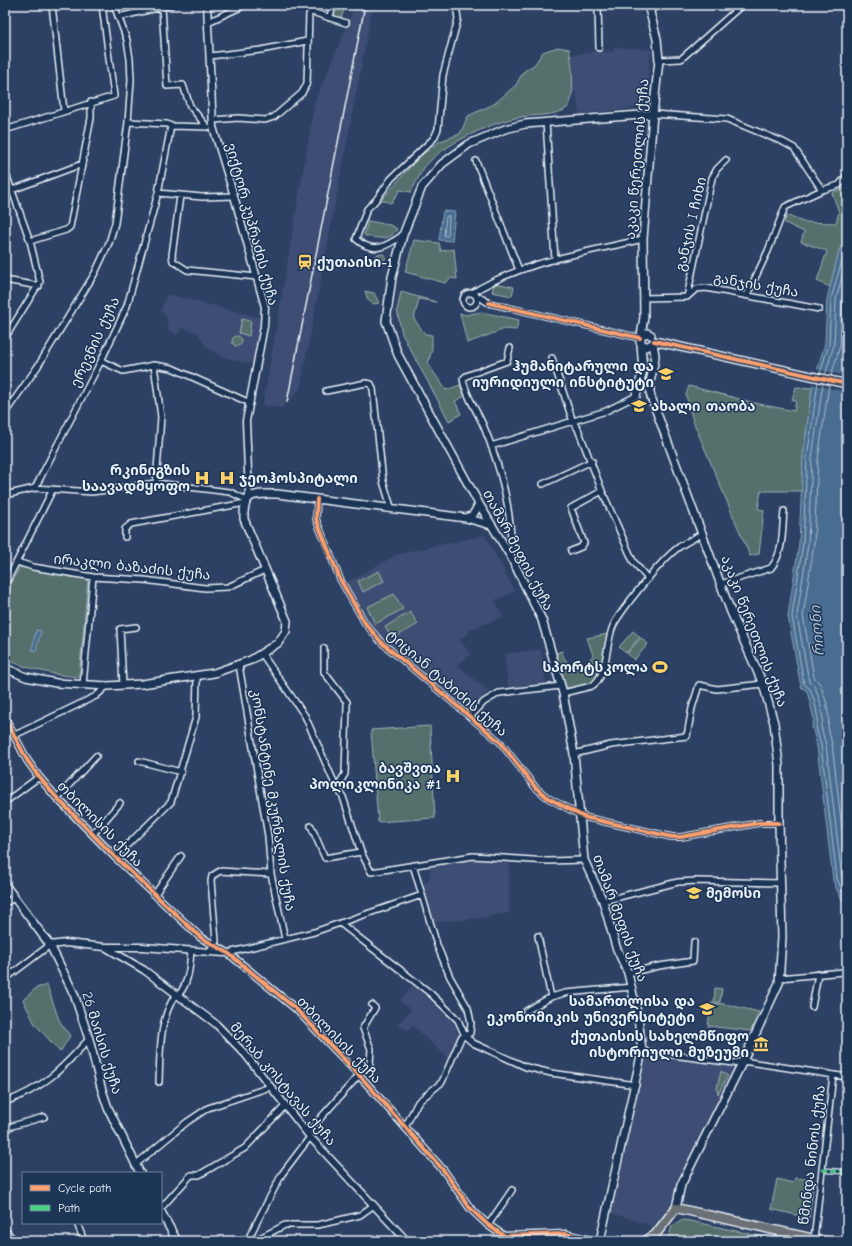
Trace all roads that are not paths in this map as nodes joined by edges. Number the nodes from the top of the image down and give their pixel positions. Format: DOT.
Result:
graph roads {
  1 [pos="52,5"];
  2 [pos="102,5"];
  3 [pos="114,5"];
  4 [pos="171,5"];
  5 [pos="207,5"];
  6 [pos="245,5"];
  7 [pos="334,5"];
  8 [pos="456,5"];
  9 [pos="598,5"];
  10 [pos="658,5"];
  11 [pos="742,5"];
  12 [pos="162,7"];
  13 [pos="649,8"];
  14 [pos="118,17"];
  15 [pos="329,18"];
  16 [pos="208,22"];
  17 [pos="346,23"];
  18 [pos="307,41"];
  19 [pos="599,48"];
  20 [pos="210,56"];
  21 [pos="659,60"];
  22 [pos="92,102"];
  23 [pos="64,111"];
  24 [pos="653,114"];
  25 [pos="128,122"];
  26 [pos="546,122"];
  27 [pos="211,125"];
  28 [pos="171,126"];
  29 [pos="5,130"];
  30 [pos="726,160"];
  31 [pos="476,161"];
  32 [pos="82,164"];
  33 [pos="5,171"];
  34 [pos="847,176"];
  35 [pos="12,190"];
  36 [pos="822,190"];
  37 [pos="158,193"];
  38 [pos="180,196"];
  39 [pos="234,196"];
  40 [pos="403,235"];
  41 [pos="643,239"];
  42 [pos="30,241"];
  43 [pos="555,260"];
  44 [pos="519,270"];
  45 [pos="257,277"];
  46 [pos="5,280"];
  47 [pos="39,286"];
  48 [pos="473,293"];
  49 [pos="747,295"];
  50 [pos="687,297"];
  51 [pos="643,298"];
  52 [pos="489,304"];
  53 [pos="473,306"];
  54 [pos="819,309"];
  55 [pos="644,317"];
  56 [pos="5,337"];
  57 [pos="641,340"];
  58 [pos="652,340"];
  59 [pos="510,348"];
  60 [pos="552,358"];
  61 [pos="101,361"];
  62 [pos="154,365"];
  63 [pos="847,384"];
  64 [pos="649,387"];
  65 [pos="326,391"];
  66 [pos="636,396"];
  67 [pos="250,403"];
  68 [pos="5,413"];
  69 [pos="573,422"];
  70 [pos="491,446"];
  71 [pos="592,461"];
  72 [pos="156,483"];
  73 [pos="543,484"];
  74 [pos="35,488"];
  75 [pos="52,491"];
  76 [pos="602,492"];
  77 [pos="5,495"];
  78 [pos="317,499"];
  79 [pos="247,500"];
  80 [pos="479,504"];
  81 [pos="391,507"];
  82 [pos="784,511"];
  83 [pos="466,518"];
  84 [pos="491,525"];
  85 [pos="703,533"];
  86 [pos="125,537"];
  87 [pos="571,551"];
  88 [pos="510,557"];
  89 [pos="18,562"];
  90 [pos="266,570"];
  91 [pos="93,577"];
  92 [pos="648,579"];
  93 [pos="721,584"];
  94 [pos="5,585"];
  95 [pos="136,627"];
  96 [pos="324,648"];
  97 [pos="262,654"];
  98 [pos="239,665"];
  99 [pos="5,668"];
  100 [pos="197,675"];
  101 [pos="763,684"];
  102 [pos="83,685"];
  103 [pos="123,685"];
  104 [pos="107,686"];
  105 [pos="562,689"];
  106 [pos="470,717"];
  107 [pos="5,718"];
  108 [pos="14,736"];
  109 [pos="574,754"];
  110 [pos="96,756"];
  111 [pos="139,761"];
  112 [pos="181,772"];
  113 [pos="39,777"];
  114 [pos="338,786"];
  115 [pos="57,798"];
  116 [pos="5,802"];
  117 [pos="120,803"];
  118 [pos="580,813"];
  119 [pos="779,823"];
  120 [pos="310,826"];
  121 [pos="93,834"];
  122 [pos="361,852"];
  123 [pos="115,856"];
  124 [pos="181,856"];
  125 [pos="584,860"];
  126 [pos="414,865"];
  127 [pos="271,874"];
  128 [pos="781,883"];
  129 [pos="5,885"];
  130 [pos="155,894"];
  131 [pos="422,895"];
  132 [pos="14,898"];
  133 [pos="603,902"];
  134 [pos="5,903"];
  135 [pos="340,923"];
  136 [pos="538,936"];
  137 [pos="284,939"];
  138 [pos="694,942"];
  139 [pos="50,945"];
  140 [pos="105,947"];
  141 [pos="211,949"];
  142 [pos="191,952"];
  143 [pos="228,953"];
  144 [pos="843,972"];
  145 [pos="628,973"];
  146 [pos="818,974"];
  147 [pos="780,978"];
  148 [pos="5,979"];
  149 [pos="816,985"];
  150 [pos="632,987"];
  151 [pos="178,996"];
  152 [pos="551,997"];
  153 [pos="372,1005"];
  154 [pos="526,1011"];
  155 [pos="465,1036"];
  156 [pos="89,1039"];
  157 [pos="642,1050"];
  158 [pos="743,1061"];
  159 [pos="833,1075"];
  160 [pos="360,1076"];
  161 [pos="847,1077"];
  162 [pos="159,1082"];
  163 [pos="636,1085"];
  164 [pos="270,1087"];
  165 [pos="5,1102"];
  166 [pos="285,1106"];
  167 [pos="44,1117"];
  168 [pos="404,1127"];
  169 [pos="5,1128"];
  170 [pos="309,1135"];
  171 [pos="135,1165"];
  172 [pos="822,1170"];
  173 [pos="139,1172"];
  174 [pos="847,1172"];
  175 [pos="512,1190"];
  176 [pos="374,1205"];
  177 [pos="162,1207"];
  178 [pos="676,1208"];
  179 [pos="162,1214"];
  180 [pos="77,1224"];
  181 [pos="488,1225"];
  182 [pos="5,1230"];
  183 [pos="505,1238"];
  184 [pos="654,1238"];
  185 [pos="814,1239"];
  186 [pos="15,1241"];
  187 [pos="84,1241"];
  188 [pos="177,1241"];
  189 [pos="247,1241"];
  190 [pos="254,1241"];
  191 [pos="407,1241"];
  192 [pos="595,1241"];
  193 [pos="600,1241"];
  194 [pos="645,1241"];
  195 [pos="824,1241"];
  1 -- 23 [label="street"];
  2 -- 22 [label="street"];
  3 -- 14 [label="street"];
  4 -- 12 [label="street"];
  5 -- 16 [label="street, ვიქტორ კუპრაძის ქუჩა"];
  6 -- 16 [label="street"];
  7 -- 15 [label="street"];
  8 -- 40 [label="street"];
  9 -- 19 [label="street"];
  10 -- 13 [label="street"];
  11 -- 21 [label="street"];
  12 -- 14 [label="street"];
  12 -- 27 [label="street"];
  13 -- 21 [label="main road, აკაკი წერეთლის ქუჩა"];
  14 -- 25 [label="street"];
  15 -- 17 [label="street"];
  15 -- 18 [label="street"];
  16 -- 20 [label="street, ვიქტორ კუპრაძის ქუჩა"];
  18 -- 20 [label="street"];
  18 -- 27 [label="street"];
  20 -- 27 [label="street, ვიქტორ კუპრაძის ქუჩა"];
  21 -- 24 [label="main road, აკაკი წერეთლის ქუჩა"];
  22 -- 23 [label="street"];
  22 -- 32 [label="street"];
  23 -- 29 [label="street"];
  24 -- 26 [label="main road, თამარ მეფის ქუჩა"];
  24 -- 36 [label="street"];
  24 -- 41 [label="main road, აკაკი წერეთლის ქუჩა"];
  25 -- 28 [label="street"];
  25 -- 68 [label="street"];
  26 -- 40 [label="main road, თამარ მეფის ქუჩა"];
  26 -- 43 [label="street"];
  27 -- 28 [label="street"];
  27 -- 39 [label="street, ვიქტორ კუპრაძის ქუჩა"];
  28 -- 37 [label="street, ერევნის ქუჩა"];
  30 -- 50 [label="street, განჯის I ჩიხი"];
  31 -- 44 [label="street"];
  32 -- 35 [label="street"];
  32 -- 42 [label="street"];
  33 -- 35 [label="street"];
  34 -- 36 [label="street"];
  35 -- 42 [label="street"];
  36 -- 49 [label="street"];
  37 -- 38 [label="street"];
  37 -- 61 [label="street, ერევნის ქუჩა"];
  38 -- 39 [label="street"];
  38 -- 45 [label="street"];
  39 -- 45 [label="street, ვიქტორ კუპრაძის ქუჩა"];
  40 -- 80 [label="main road, თამარ მეფის ქუჩა"];
  41 -- 43 [label="street"];
  41 -- 51 [label="main road, აკაკი წერეთლის ქუჩა"];
  42 -- 47 [label="street"];
  43 -- 44 [label="street"];
  44 -- 48 [label="street"];
  45 -- 67 [label="street, ვიქტორ კუპრაძის ქუჩა"];
  46 -- 47 [label="street"];
  47 -- 56 [label="street"];
  48 -- 52 [label="street"];
  48 -- 53 [label="street"];
  48 -- 53 [label="street"];
  49 -- 50 [label="street, განჯის ქუჩა"];
  49 -- 54 [label="street, განჯის ქუჩა"];
  50 -- 51 [label="street, განჯის ქუჩა"];
  51 -- 55 [label="main road, აკაკი წერეთლის ქუჩა"];
  52 -- 53 [label="street"];
  52 -- 57 [label="street"];
  55 -- 57 [label="main road, აკაკი წერეთლის ქუჩა"];
  55 -- 58 [label="main road, აკაკი წერეთლის ქუჩა"];
  57 -- 58 [label="main road"];
  57 -- 58 [label="main road"];
  57 -- 66 [label="main road, აკაკი წერეთლის ქუჩა"];
  58 -- 63 [label="main road"];
  58 -- 64 [label="main road, აკაკი წერეთლის ქუჩა"];
  59 -- 70 [label="street"];
  60 -- 69 [label="street"];
  61 -- 62 [label="street"];
  61 -- 74 [label="street, ერევნის ქუჩა"];
  62 -- 67 [label="street"];
  62 -- 72 [label="street"];
  64 -- 66 [label="main road"];
  64 -- 85 [label="main road, აკაკი წერეთლის ქუჩა"];
  65 -- 81 [label="street"];
  66 -- 69 [label="street"];
  67 -- 79 [label="street, ვიქტორ კუპრაძის ქუჩა"];
  69 -- 70 [label="street"];
  69 -- 71 [label="street"];
  70 -- 88 [label="street"];
  71 -- 73 [label="street"];
  71 -- 76 [label="street"];
  72 -- 75 [label="street"];
  72 -- 79 [label="street"];
  74 -- 75 [label="street"];
  74 -- 77 [label="street"];
  75 -- 89 [label="street"];
  76 -- 87 [label="street"];
  76 -- 92 [label="street"];
  78 -- 79 [label="main road"];
  78 -- 81 [label="main road"];
  78 -- 106 [label="street, ტიციან ტაბიძის ქუჩა"];
  79 -- 86 [label="street"];
  79 -- 90 [label="main road"];
  80 -- 83 [label="main road"];
  80 -- 84 [label="main road, თამარ მეფის ქუჩა"];
  81 -- 83 [label="main road"];
  82 -- 93 [label="street"];
  83 -- 84 [label="main road"];
  84 -- 88 [label="main road, თამარ მეფის ქუჩა"];
  85 -- 92 [label="street"];
  85 -- 93 [label="main road, აკაკი წერეთლის ქუჩა"];
  88 -- 105 [label="main road, თამარ მეფის ქუჩა"];
  89 -- 91 [label="street, ირაკლი ბაზაძის ქუჩა"];
  89 -- 94 [label="street"];
  90 -- 91 [label="street, ირაკლი ბაზაძის ქუჩა"];
  90 -- 97 [label="main road"];
  91 -- 102 [label="street"];
  92 -- 105 [label="street"];
  93 -- 101 [label="main road, აკაკი წერეთლის ქუჩა"];
  95 -- 103 [label="street"];
  96 -- 114 [label="street"];
  97 -- 98 [label="main road"];
  97 -- 114 [label="street"];
  98 -- 100 [label="main road"];
  98 -- 127 [label="street, კონსტანტინე მკურნალის ქუჩა"];
  99 -- 102 [label="main road"];
  100 -- 103 [label="main road"];
  100 -- 112 [label="street"];
  101 -- 109 [label="street"];
  101 -- 119 [label="main road, აკაკი წერეთლის ქუჩა"];
  102 -- 104 [label="main road"];
  103 -- 104 [label="main road"];
  104 -- 108 [label="street"];
  105 -- 106 [label="street"];
  105 -- 109 [label="main road, თამარ მეფის ქუჩა"];
  106 -- 118 [label="street, ტიციან ტაბიძის ქუჩა"];
  107 -- 108 [label="street, თბილისის ქუჩა"];
  108 -- 113 [label="street, თბილისის ქუჩა"];
  109 -- 118 [label="main road, თამარ მეფის ქუჩა"];
  110 -- 115 [label="street"];
  111 -- 112 [label="street"];
  112 -- 123 [label="street"];
  113 -- 115 [label="street, თბილისის ქუჩა"];
  113 -- 116 [label="street"];
  114 -- 122 [label="street"];
  115 -- 121 [label="street, თბილისის ქუჩა"];
  117 -- 121 [label="street"];
  118 -- 119 [label="street, ტიციან ტაბიძის ქუჩა"];
  118 -- 125 [label="main road, თამარ მეფის ქუჩა"];
  119 -- 128 [label="main road, აკაკი წერეთლის ქუჩა"];
  120 -- 122 [label="street"];
  121 -- 123 [label="street, თბილისის ქუჩა"];
  122 -- 126 [label="street"];
  123 -- 130 [label="street, თბილისის ქუჩა"];
  124 -- 130 [label="street"];
  125 -- 126 [label="street"];
  125 -- 133 [label="main road, თამარ მეფის ქუჩა"];
  126 -- 131 [label="street"];
  127 -- 137 [label="street, კონსტანტინე მკურნალის ქუჩა"];
  127 -- 141 [label="street"];
  128 -- 133 [label="street"];
  128 -- 147 [label="main road, აკაკი წერეთლის ქუჩა"];
  129 -- 132 [label="main road, 26 მაისის ქუჩა"];
  130 -- 141 [label="street, თბილისის ქუჩა"];
  131 -- 135 [label="street"];
  131 -- 155 [label="street"];
  132 -- 134 [label="street"];
  132 -- 139 [label="main road, 26 მაისის ქუჩა"];
  133 -- 145 [label="main road, თამარ მეფის ქუჩა"];
  135 -- 137 [label="street"];
  135 -- 155 [label="street"];
  136 -- 152 [label="street"];
  137 -- 143 [label="street"];
  138 -- 145 [label="street"];
  139 -- 140 [label="street"];
  139 -- 148 [label="street"];
  139 -- 156 [label="main road, 26 მაისის ქუჩა"];
  140 -- 142 [label="street"];
  140 -- 151 [label="street, მერაბ კოსტავას ქუჩა"];
  141 -- 142 [label="street"];
  141 -- 143 [label="street"];
  142 -- 151 [label="street"];
  143 -- 160 [label="street, თბილისის ქუჩა"];
  144 -- 146 [label="street"];
  145 -- 150 [label="main road, თამარ მეფის ქუჩა"];
  146 -- 147 [label="street"];
  146 -- 149 [label="street"];
  147 -- 158 [label="main road, აკაკი წერეთლის ქუჩა"];
  150 -- 152 [label="street"];
  150 -- 157 [label="main road, თამარ მეფის ქუჩა"];
  151 -- 162 [label="street"];
  151 -- 164 [label="street, მერაბ კოსტავას ქუჩა"];
  152 -- 154 [label="street"];
  153 -- 160 [label="street"];
  155 -- 163 [label="street"];
  155 -- 168 [label="street"];
  156 -- 165 [label="street"];
  156 -- 171 [label="main road, 26 მაისის ქუჩა"];
  157 -- 158 [label="street"];
  157 -- 163 [label="main road, თამარ მეფის ქუჩა"];
  158 -- 159 [label="street"];
  158 -- 178 [label="main road, აკაკი წერეთლის ქუჩა"];
  159 -- 161 [label="street"];
  159 -- 172 [label="street, წმინდა ნინოს ქუჩა"];
  160 -- 168 [label="street, თბილისის ქუჩა"];
  160 -- 170 [label="street"];
  163 -- 193 [label="main road, თამარ მეფის ქუჩა"];
  164 -- 166 [label="street, მერაბ კოსტავას ქუჩა"];
  164 -- 171 [label="street"];
  166 -- 170 [label="street, მერაბ კოსტავას ქუჩა"];
  166 -- 177 [label="street"];
  167 -- 169 [label="street"];
  168 -- 181 [label="street, თბილისის ქუჩა"];
  170 -- 176 [label="street, მერაბ კოსტავას ქუჩა"];
  170 -- 189 [label="street"];
  171 -- 173 [label="main road, 26 მაისის ქუჩა"];
  172 -- 174 [label="street"];
  172 -- 185 [label="street, წმინდა ნინოს ქუჩა"];
  175 -- 181 [label="street"];
  176 -- 190 [label="street"];
  176 -- 191 [label="street, მერაბ კოსტავას ქუჩა"];
  178 -- 184 [label="main road"];
  178 -- 185 [label="main road"];
  179 -- 188 [label="main road"];
  180 -- 187 [label="street"];
  181 -- 183 [label="street, თბილისის ქუჩა"];
  182 -- 186 [label="street"];
  183 -- 192 [label="street, თბილისის ქუჩა"];
  184 -- 194 [label="main road"];
  185 -- 195 [label="main road"];
}
